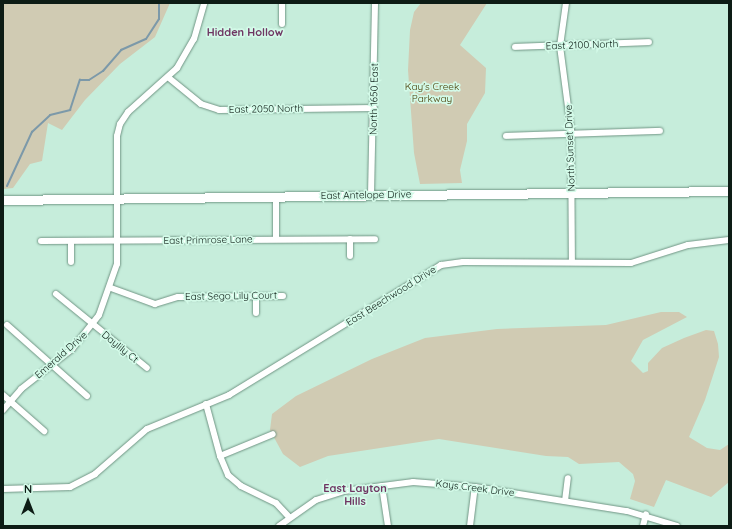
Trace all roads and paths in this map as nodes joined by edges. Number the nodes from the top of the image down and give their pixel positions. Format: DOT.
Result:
graph roads {
  1 [pos="204,3"];
  2 [pos="282,3"];
  3 [pos="376,3"];
  4 [pos="566,3"];
  5 [pos="282,24"];
  6 [pos="649,42"];
  7 [pos="560,46"];
  8 [pos="515,47"];
  9 [pos="169,78"];
  10 [pos="374,108"];
  11 [pos="660,131"];
  12 [pos="571,135"];
  13 [pos="506,136"];
  14 [pos="729,191"];
  15 [pos="572,193"];
  16 [pos="371,195"];
  17 [pos="276,197"];
  18 [pos="118,198"];
  19 [pos="3,200"];
  20 [pos="276,239"];
  21 [pos="350,239"];
  22 [pos="375,239"];
  23 [pos="729,240"];
  24 [pos="41,241"];
  25 [pos="71,241"];
  26 [pos="118,241"];
  27 [pos="350,256"];
  28 [pos="71,262"];
  29 [pos="572,262"];
  30 [pos="110,288"];
  31 [pos="56,294"];
  32 [pos="256,296"];
  33 [pos="284,296"];
  34 [pos="256,313"];
  35 [pos="7,325"];
  36 [pos="94,325"];
  37 [pos="52,365"];
  38 [pos="147,368"];
  39 [pos="3,395"];
  40 [pos="87,396"];
  41 [pos="9,401"];
  42 [pos="206,404"];
  43 [pos="3,410"];
  44 [pos="44,431"];
  45 [pos="272,434"];
  46 [pos="220,456"];
  47 [pos="568,478"];
  48 [pos="382,486"];
  49 [pos="475,487"];
  50 [pos="3,489"];
  51 [pos="566,501"];
  52 [pos="646,514"];
  53 [pos="289,517"];
  54 [pos="278,526"];
  55 [pos="388,526"];
  56 [pos="470,526"];
  57 [pos="643,526"];
  58 [pos="677,526"];
  1 -- 9 [label="street, Emerald Drive"];
  2 -- 5 [label="street"];
  3 -- 10 [label="street, North 1650 East"];
  4 -- 7 [label="street, North Sunset Drive"];
  6 -- 7 [label="street, East 2100 North"];
  7 -- 8 [label="street, East 2100 North"];
  7 -- 12 [label="street, North Sunset Drive"];
  9 -- 10 [label="street, East 2050 North"];
  9 -- 18 [label="street, Emerald Drive"];
  10 -- 16 [label="street, North 1650 East"];
  11 -- 12 [label="street"];
  12 -- 13 [label="street"];
  12 -- 15 [label="street, North Sunset Drive"];
  14 -- 15 [label="main road, East Antelope Drive"];
  15 -- 16 [label="main road, East Antelope Drive"];
  15 -- 29 [label="street, North Sunset Drive"];
  16 -- 17 [label="main road, East Antelope Drive"];
  17 -- 18 [label="main road, East Antelope Drive"];
  17 -- 20 [label="street"];
  18 -- 19 [label="main road, East Antelope Drive"];
  18 -- 26 [label="street, Emerald Drive"];
  20 -- 21 [label="street, East Primrose Lane"];
  20 -- 26 [label="street, East Primrose Lane"];
  21 -- 22 [label="street, East Primrose Lane"];
  21 -- 27 [label="street"];
  23 -- 29 [label="street, East Beechwood Drive"];
  24 -- 25 [label="street, East Primrose Lane"];
  25 -- 26 [label="street, East Primrose Lane"];
  25 -- 28 [label="street"];
  26 -- 30 [label="street, Emerald Drive"];
  29 -- 42 [label="street, East Beechwood Drive"];
  30 -- 32 [label="street, East Sego Lily Court"];
  30 -- 36 [label="street, Emerald Drive"];
  31 -- 36 [label="street, Daylily Ct"];
  32 -- 33 [label="street, East Sego Lily Court"];
  32 -- 34 [label="street"];
  35 -- 37 [label="street"];
  36 -- 37 [label="street, Emerald Drive"];
  36 -- 38 [label="street, Daylily Ct"];
  37 -- 40 [label="street"];
  37 -- 41 [label="street, Emerald Drive"];
  39 -- 41 [label="street"];
  41 -- 43 [label="street, Emerald Drive"];
  41 -- 44 [label="street"];
  42 -- 46 [label="street"];
  42 -- 50 [label="street, East Beechwood Drive"];
  45 -- 46 [label="street"];
  46 -- 53 [label="street"];
  47 -- 51 [label="street"];
  48 -- 49 [label="street, Kays Creek Drive"];
  48 -- 53 [label="street, Kays Creek Drive"];
  48 -- 55 [label="street"];
  49 -- 51 [label="street, Kays Creek Drive"];
  49 -- 56 [label="street"];
  51 -- 52 [label="street, Kays Creek Drive"];
  52 -- 57 [label="street"];
  52 -- 58 [label="street, Kays Creek Drive"];
  53 -- 54 [label="street, Kays Creek Drive"];
}
